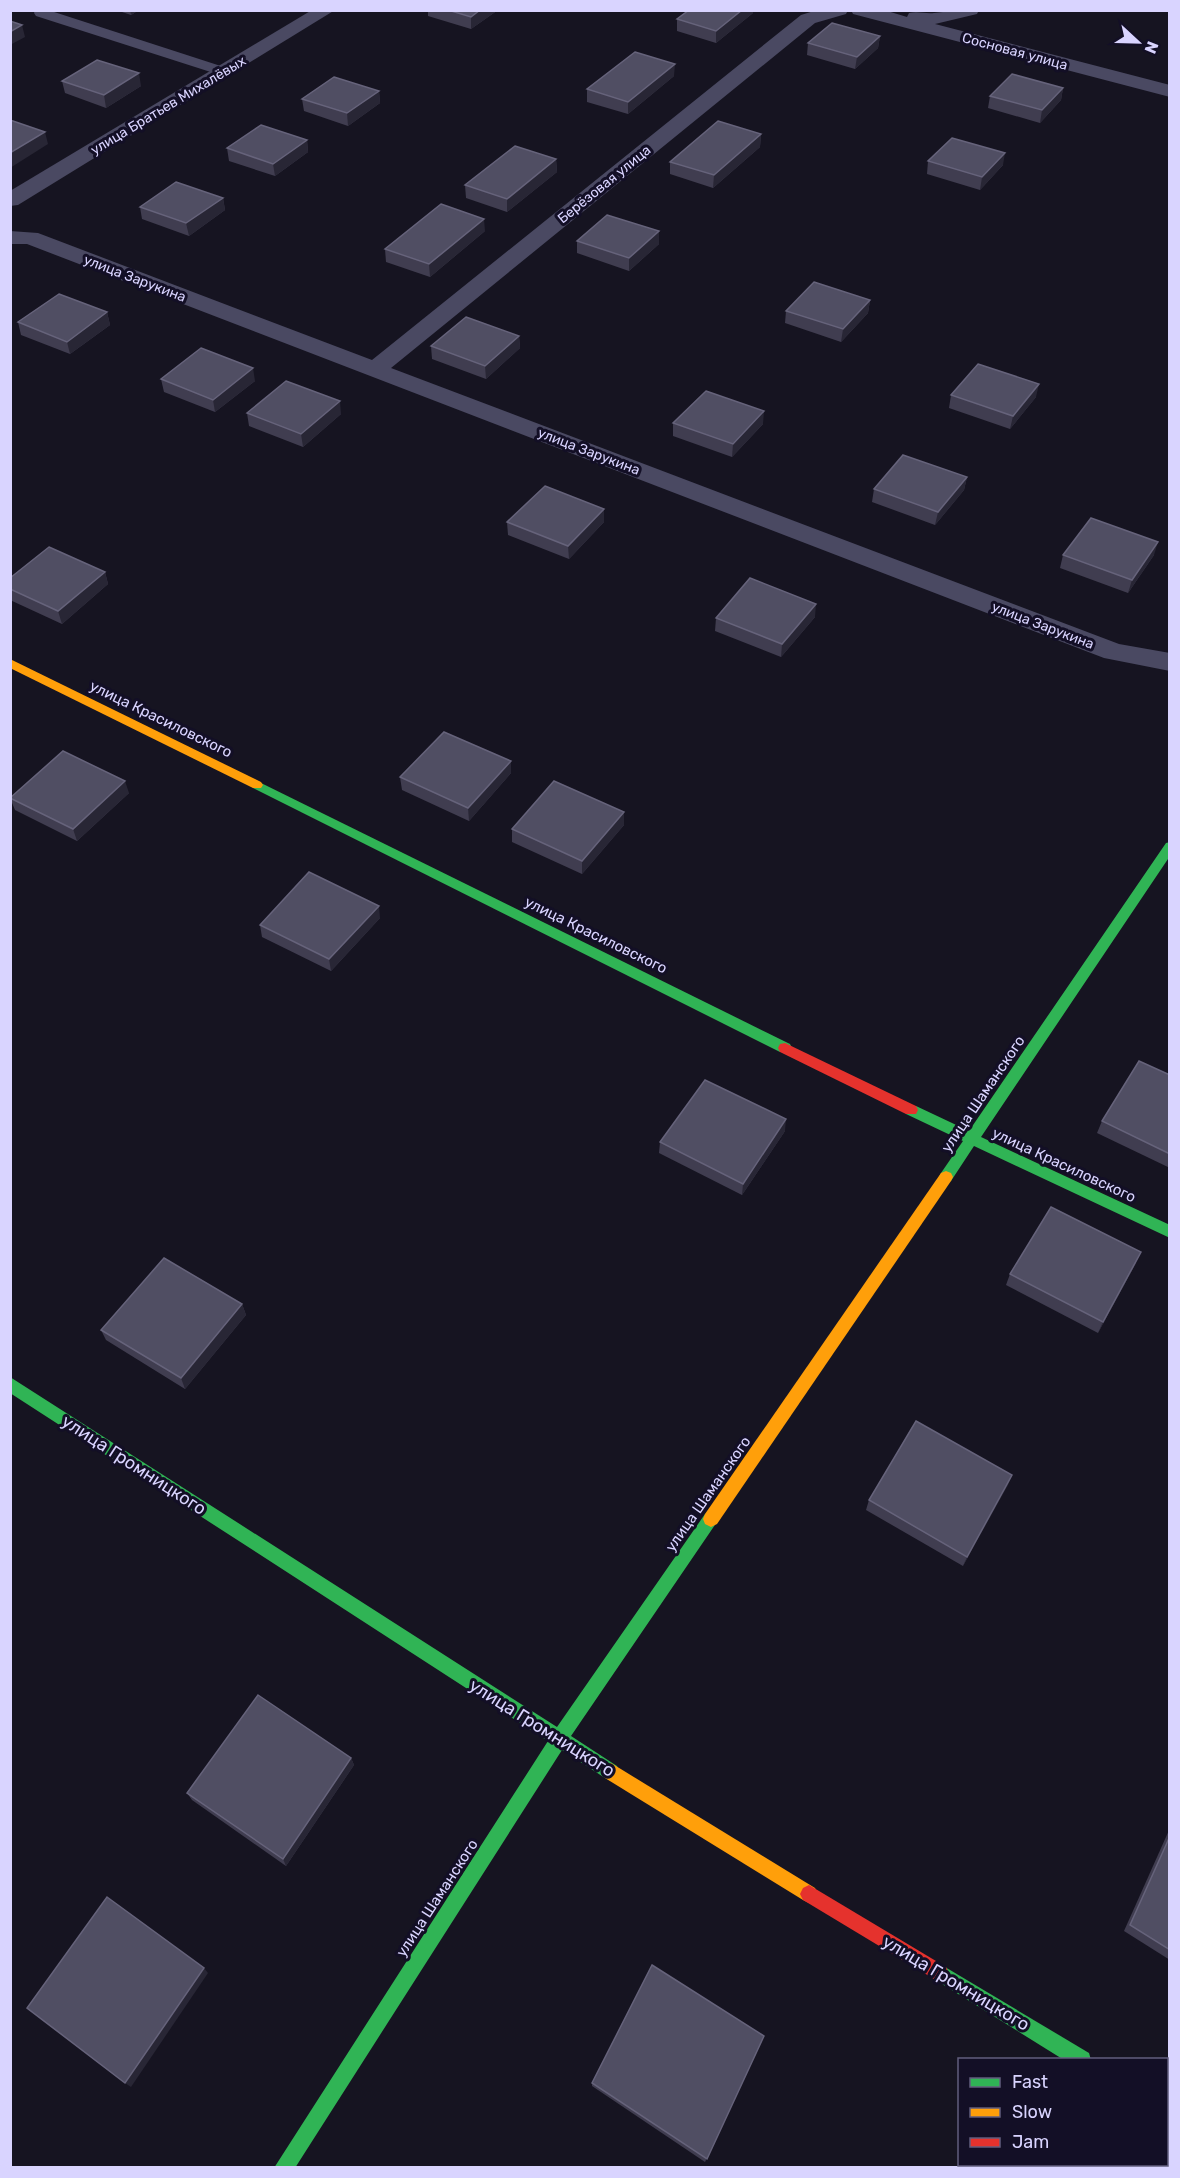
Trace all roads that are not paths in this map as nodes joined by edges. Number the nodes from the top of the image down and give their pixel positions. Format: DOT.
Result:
graph roads {
  1 [pos="326,10"];
  2 [pos="839,10"];
  3 [pos="860,10"];
  4 [pos="970,10"];
  5 [pos="41,13"];
  6 [pos="225,72"];
  7 [pos="1170,91"];
  8 [pos="10,200"];
  9 [pos="10,237"];
  10 [pos="375,369"];
  11 [pos="1170,662"];
  12 [pos="10,663"];
  13 [pos="1170,846"];
  14 [pos="972,1140"];
  15 [pos="1170,1232"];
  16 [pos="10,1384"];
  17 [pos="558,1740"];
  18 [pos="1079,2058"];
  19 [pos="283,2168"];
  1 -- 6 [label="street, улица Братьев Михалёвых"];
  2 -- 10 [label="street, Берёзовая улица"];
  3 -- 4 [label="street"];
  3 -- 7 [label="street, Сосновая улица"];
  5 -- 6 [label="lane"];
  6 -- 8 [label="street, улица Братьев Михалёвых"];
  9 -- 10 [label="street, улица Зарукина"];
  10 -- 11 [label="street, улица Зарукина"];
  12 -- 14 [label="street, улица Красиловского"];
  13 -- 14 [label="street, улица Шаманского"];
  14 -- 15 [label="street, улица Красиловского"];
  14 -- 17 [label="street, улица Шаманского"];
  16 -- 17 [label="street, улица Громницкого"];
  17 -- 18 [label="street, улица Громницкого"];
  17 -- 19 [label="street, улица Шаманского"];
}
